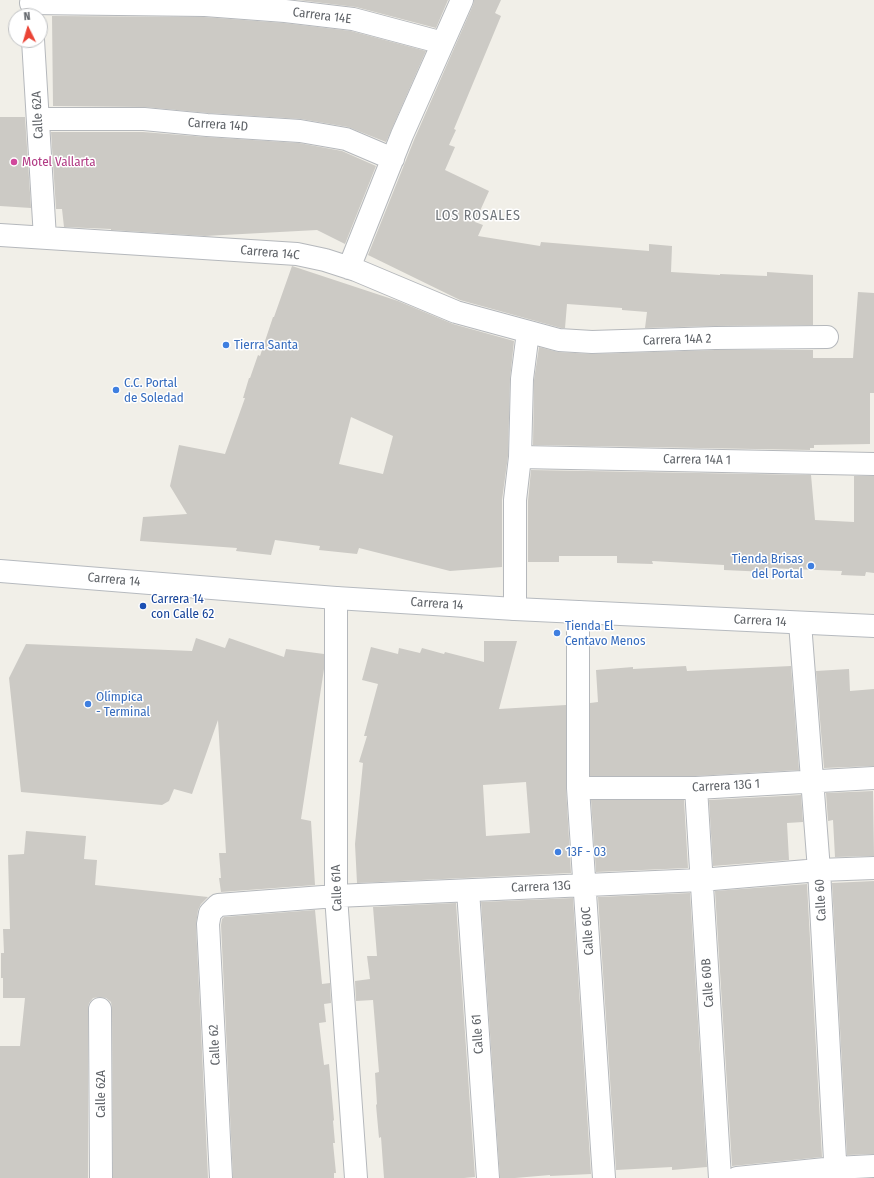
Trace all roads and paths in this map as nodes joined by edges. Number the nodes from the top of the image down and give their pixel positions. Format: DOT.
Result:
graph roads {
  1 [pos="462,0"];
  2 [pos="31,6"];
  3 [pos="443,43"];
  4 [pos="34,48"];
  5 [pos="38,119"];
  6 [pos="393,159"];
  7 [pos="0,235"];
  8 [pos="45,238"];
  9 [pos="349,268"];
  10 [pos="528,332"];
  11 [pos="827,337"];
  12 [pos="520,457"];
  13 [pos="874,464"];
  14 [pos="0,571"];
  15 [pos="336,598"];
  16 [pos="514,609"];
  17 [pos="578,612"];
  18 [pos="800,623"];
  19 [pos="874,626"];
  20 [pos="874,778"];
  21 [pos="812,782"];
  22 [pos="578,788"];
  23 [pos="696,788"];
  24 [pos="874,868"];
  25 [pos="819,870"];
  26 [pos="701,880"];
  27 [pos="585,886"];
  28 [pos="468,891"];
  29 [pos="336,896"];
  30 [pos="210,913"];
  31 [pos="100,1009"];
  32 [pos="874,1166"];
  33 [pos="836,1173"];
  34 [pos="101,1178"];
  35 [pos="222,1178"];
  36 [pos="356,1178"];
  37 [pos="488,1178"];
  38 [pos="604,1178"];
  39 [pos="720,1178"];
  40 [pos="737,1178"];
  1 -- 3 [label="street"];
  2 -- 3 [label="street, Carrera 14E"];
  3 -- 6 [label="street"];
  4 -- 5 [label="street, Calle 62A"];
  5 -- 6 [label="street, Carrera 14D"];
  5 -- 8 [label="street, Calle 62A"];
  6 -- 9 [label="street"];
  7 -- 8 [label="street, Carrera 14C"];
  8 -- 9 [label="street, Carrera 14C"];
  9 -- 10 [label="street, Carrera 14C"];
  10 -- 11 [label="street, Carrera 14A 2"];
  10 -- 12 [label="street"];
  12 -- 13 [label="street, Carrera 14A 1"];
  12 -- 16 [label="street"];
  14 -- 15 [label="street, Carrera 14"];
  15 -- 16 [label="street, Carrera 14"];
  15 -- 29 [label="street, Calle 61A"];
  16 -- 17 [label="street, Carrera 14"];
  17 -- 18 [label="street, Carrera 14"];
  17 -- 22 [label="street, Calle 60C"];
  18 -- 19 [label="street, Carrera 14"];
  18 -- 21 [label="street, Calle 60"];
  20 -- 21 [label="street, Carrera 13G 1"];
  21 -- 23 [label="street, Carrera 13G 1"];
  21 -- 25 [label="street, Calle 60"];
  22 -- 23 [label="street, Carrera 13G 1"];
  22 -- 27 [label="street, Calle 60C"];
  23 -- 26 [label="street, Calle 60B"];
  24 -- 25 [label="street, Carrera 13G"];
  25 -- 26 [label="street, Carrera 13G"];
  25 -- 33 [label="street, Calle 60"];
  26 -- 27 [label="street, Carrera 13G"];
  26 -- 39 [label="street, Calle 60B"];
  27 -- 28 [label="street, Carrera 13G"];
  27 -- 38 [label="street, Calle 60C"];
  28 -- 29 [label="street, Carrera 13G"];
  28 -- 37 [label="street, Calle 61"];
  29 -- 30 [label="street, Carrera 13G"];
  29 -- 36 [label="street, Calle 61A"];
  30 -- 35 [label="street, Calle 62"];
  31 -- 34 [label="street, Calle 62A"];
  32 -- 33 [label="street"];
  33 -- 40 [label="street"];
}
